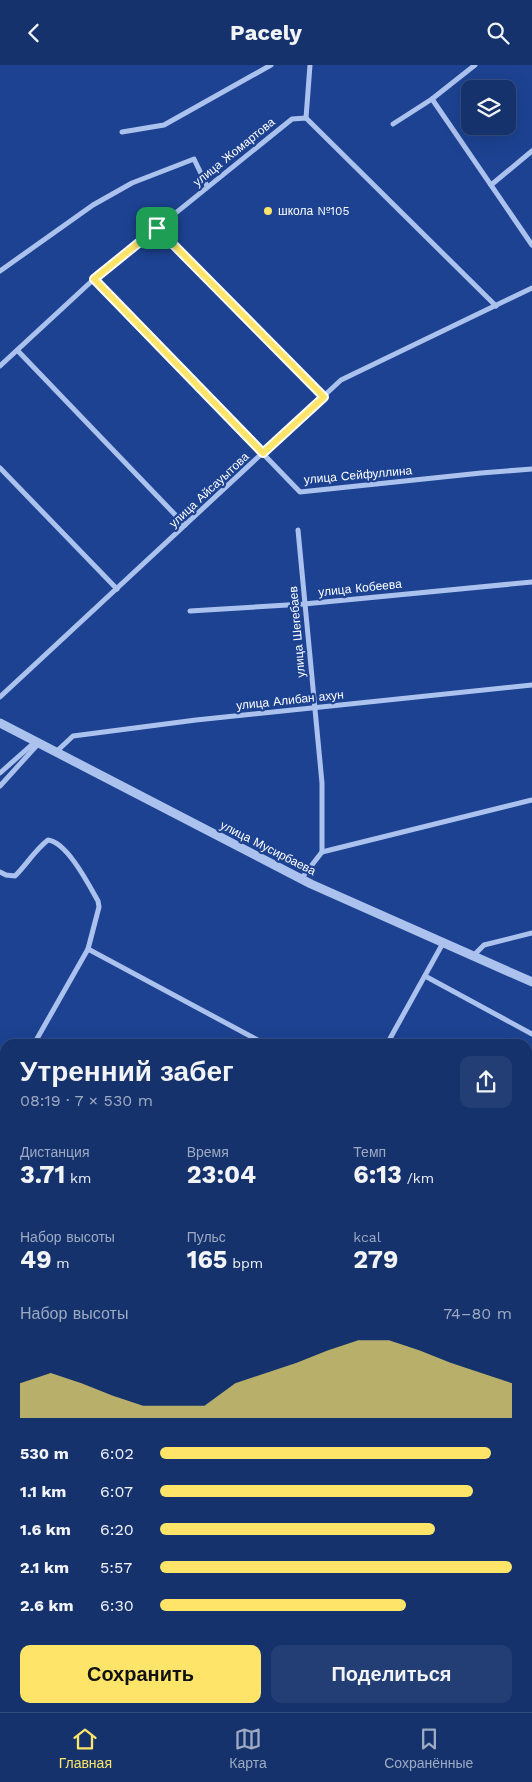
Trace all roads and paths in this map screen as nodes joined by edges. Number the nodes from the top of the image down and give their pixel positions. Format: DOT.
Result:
graph roads {
  1 [pos="270,65"];
  2 [pos="310,65"];
  3 [pos="475,65"];
  4 [pos="432,99"];
  5 [pos="306,118"];
  6 [pos="393,124"];
  7 [pos="122,132"];
  8 [pos="532,151"];
  9 [pos="491,185"];
  10 [pos="207,186"];
  11 [pos="157,228"];
  12 [pos="532,245"];
  13 [pos="0,271"];
  14 [pos="94,279"];
  15 [pos="532,289"];
  16 [pos="496,306"];
  17 [pos="18,351"];
  18 [pos="0,366"];
  19 [pos="324,397"];
  20 [pos="263,453"];
  21 [pos="0,468"];
  22 [pos="532,469"];
  23 [pos="185,525"];
  24 [pos="298,530"];
  25 [pos="532,582"];
  26 [pos="117,589"];
  27 [pos="304,604"];
  28 [pos="190,611"];
  29 [pos="532,685"];
  30 [pos="0,697"];
  31 [pos="314,708"];
  32 [pos="0,723"];
  33 [pos="37,742"];
  34 [pos="56,752"];
  35 [pos="0,773"];
  36 [pos="0,786"];
  37 [pos="532,800"];
  38 [pos="322,851"];
  39 [pos="0,872"];
  40 [pos="301,879"];
  41 [pos="532,933"];
  42 [pos="444,943"];
  43 [pos="88,949"];
  44 [pos="473,956"];
  45 [pos="425,976"];
  46 [pos="532,982"];
  47 [pos="532,1034"];
  48 [pos="37,1039"];
  49 [pos="255,1039"];
  50 [pos="390,1039"];
  1 -- 7 [label="street"];
  2 -- 5 [label="street"];
  3 -- 4 [label="street"];
  4 -- 6 [label="street"];
  4 -- 9 [label="street"];
  5 -- 10 [label="street, улица Жомартова"];
  5 -- 16 [label="street"];
  8 -- 9 [label="street"];
  9 -- 12 [label="street"];
  10 -- 11 [label="street, улица Жомартова"];
  10 -- 13 [label="street"];
  11 -- 14 [label="street, улица Жомартова"];
  11 -- 19 [label="street"];
  14 -- 17 [label="street, улица Жомартова"];
  14 -- 20 [label="street, улица Сейфуллина"];
  15 -- 16 [label="street, улица Айсауытова"];
  16 -- 19 [label="street, улица Айсауытова"];
  17 -- 18 [label="street, улица Жомартова"];
  17 -- 23 [label="street"];
  19 -- 20 [label="street, улица Айсауытова"];
  20 -- 22 [label="street, улица Сейфуллина"];
  20 -- 23 [label="street, улица Айсауытова"];
  21 -- 26 [label="street"];
  23 -- 26 [label="street, улица Айсауытова"];
  24 -- 27 [label="street, улица Шегебаев"];
  25 -- 27 [label="street, улица Кобеева"];
  26 -- 30 [label="street, улица Айсауытова"];
  27 -- 28 [label="street, улица Кобеева"];
  27 -- 31 [label="street, улица Шегебаев"];
  29 -- 31 [label="street, улица Алибан ахун"];
  31 -- 34 [label="street, улица Алибан ахун"];
  31 -- 38 [label="street, улица Шегебаев"];
  32 -- 33 [label="street, улица Мусирбаева"];
  33 -- 34 [label="street, улица Мусирбаева"];
  33 -- 35 [label="street"];
  33 -- 36 [label="street"];
  34 -- 40 [label="street, улица Мусирбаева"];
  37 -- 38 [label="street"];
  38 -- 40 [label="street"];
  39 -- 43 [label="street"];
  40 -- 42 [label="street, улица Мусирбаева"];
  41 -- 44 [label="street"];
  42 -- 44 [label="street, улица Мусирбаева"];
  42 -- 45 [label="street"];
  43 -- 48 [label="street"];
  43 -- 49 [label="street"];
  44 -- 46 [label="street, улица Мусирбаева"];
  45 -- 47 [label="street"];
  45 -- 50 [label="street"];
}
